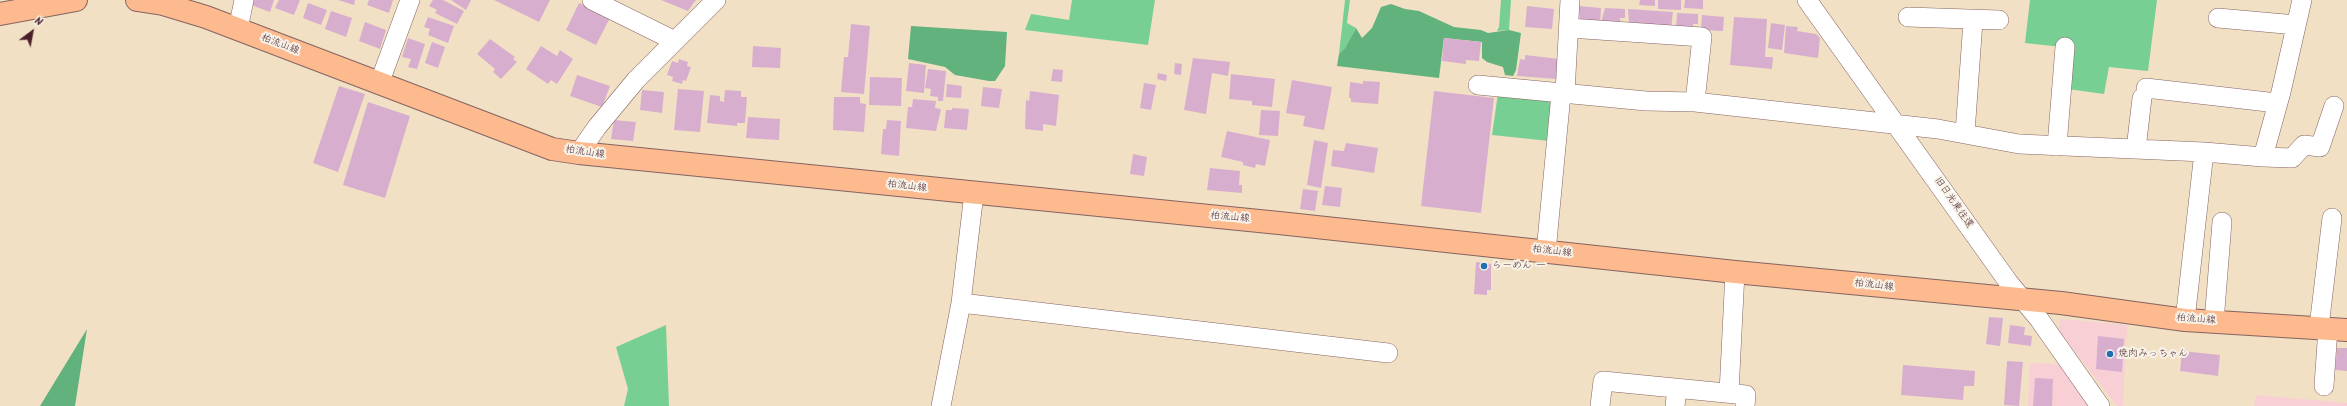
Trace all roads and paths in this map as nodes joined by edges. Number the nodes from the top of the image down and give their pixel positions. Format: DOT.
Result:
graph roads {
  1 [pos="76,0"];
  2 [pos="137,0"];
  3 [pos="244,0"];
  4 [pos="410,0"];
  5 [pos="592,0"];
  6 [pos="716,0"];
  7 [pos="1570,0"];
  8 [pos="1807,0"];
  9 [pos="2302,0"];
  10 [pos="54,2"];
  11 [pos="0,14"];
  12 [pos="1908,17"];
  13 [pos="2218,18"];
  14 [pos="1999,20"];
  15 [pos="1972,21"];
  16 [pos="2296,25"];
  17 [pos="238,28"];
  18 [pos="1569,28"];
  19 [pos="675,41"];
  20 [pos="2064,47"];
  21 [pos="379,84"];
  22 [pos="1478,85"];
  23 [pos="1563,94"];
  24 [pos="1695,102"];
  25 [pos="2277,103"];
  26 [pos="2334,106"];
  27 [pos="1898,125"];
  28 [pos="1965,133"];
  29 [pos="2057,146"];
  30 [pos="2136,149"];
  31 [pos="2204,152"];
  32 [pos="579,153"];
  33 [pos="2263,157"];
  34 [pos="974,193"];
  35 [pos="2332,218"];
  36 [pos="2222,222"];
  37 [pos="1546,252"];
  38 [pos="1735,272"];
  39 [pos="2023,300"];
  40 [pos="960,303"];
  41 [pos="2185,320"];
  42 [pos="2214,322"];
  43 [pos="2332,328"];
  44 [pos="1388,353"];
  45 [pos="2324,386"];
  46 [pos="1729,393"];
  47 [pos="1676,398"];
  48 [pos="942,406"];
  49 [pos="1600,406"];
  50 [pos="1745,406"];
  51 [pos="2100,406"];
  1 -- 10 [label="main road"];
  2 -- 17 [label="main road, 柏流山線"];
  3 -- 17 [label="street"];
  4 -- 21 [label="street"];
  5 -- 19 [label="street"];
  6 -- 19 [label="street"];
  7 -- 18 [label="street"];
  8 -- 27 [label="street, 旧日光東往還"];
  9 -- 16 [label="street"];
  10 -- 11 [label="main road"];
  12 -- 15 [label="street"];
  13 -- 16 [label="street"];
  14 -- 15 [label="street"];
  15 -- 28 [label="street"];
  16 -- 25 [label="street"];
  17 -- 21 [label="main road, 柏流山線"];
  18 -- 23 [label="street"];
  18 -- 24 [label="street"];
  19 -- 32 [label="street"];
  20 -- 29 [label="street"];
  21 -- 32 [label="main road, 柏流山線"];
  22 -- 23 [label="street"];
  23 -- 24 [label="street"];
  23 -- 37 [label="street"];
  24 -- 27 [label="street"];
  25 -- 30 [label="street"];
  25 -- 33 [label="street"];
  26 -- 33 [label="street"];
  27 -- 28 [label="street"];
  27 -- 39 [label="street, 旧日光東往還"];
  28 -- 29 [label="street"];
  29 -- 30 [label="street"];
  30 -- 31 [label="street"];
  31 -- 33 [label="street"];
  31 -- 41 [label="street"];
  32 -- 34 [label="main road, 柏流山線"];
  34 -- 37 [label="main road, 柏流山線"];
  34 -- 40 [label="street"];
  35 -- 43 [label="street"];
  36 -- 42 [label="street"];
  37 -- 38 [label="main road, 柏流山線"];
  38 -- 39 [label="main road, 柏流山線"];
  38 -- 46 [label="street"];
  39 -- 41 [label="main road, 柏流山線"];
  39 -- 51 [label="street, 旧日光東往還"];
  40 -- 44 [label="street"];
  40 -- 48 [label="street"];
  41 -- 42 [label="main road, 柏流山線"];
  42 -- 43 [label="main road, 柏流山線"];
  43 -- 45 [label="street"];
  46 -- 47 [label="street"];
  46 -- 50 [label="street"];
  47 -- 49 [label="street"];
}
